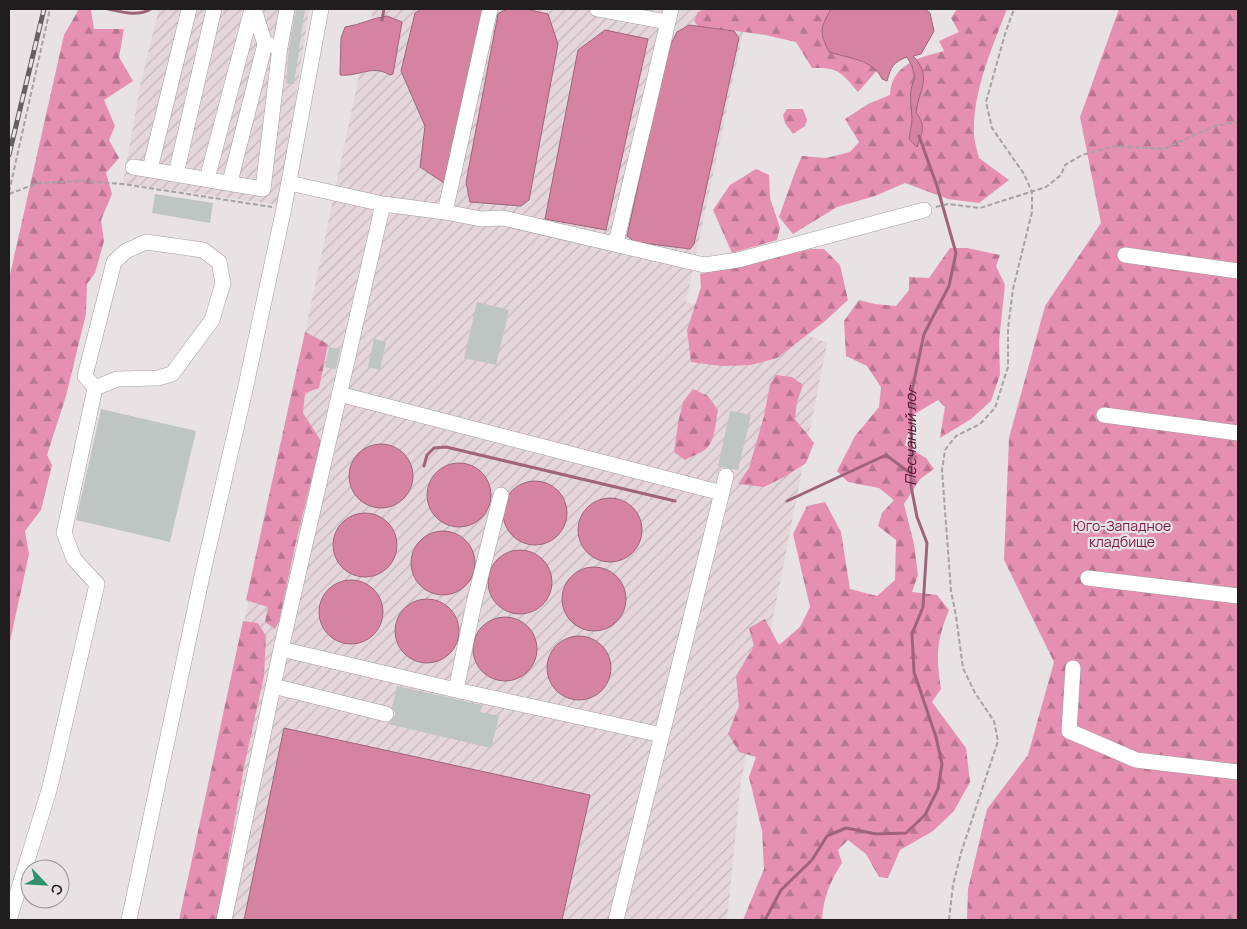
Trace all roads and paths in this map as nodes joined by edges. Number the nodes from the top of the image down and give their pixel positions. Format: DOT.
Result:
graph roads {
  1 [pos="50,9"];
  2 [pos="189,9"];
  3 [pos="214,9"];
  4 [pos="253,9"];
  5 [pos="287,9"];
  6 [pos="321,9"];
  7 [pos="490,9"];
  8 [pos="596,9"];
  9 [pos="1014,9"];
  10 [pos="669,15"];
  11 [pos="273,46"];
  12 [pos="1238,122"];
  13 [pos="133,167"];
  14 [pos="150,169"];
  15 [pos="176,174"];
  16 [pos="207,179"];
  17 [pos="230,182"];
  18 [pos="289,183"];
  19 [pos="1032,192"];
  20 [pos="9,193"];
  21 [pos="383,204"];
  22 [pos="948,204"];
  23 [pos="284,208"];
  24 [pos="924,210"];
  25 [pos="445,212"];
  26 [pos="616,244"];
  27 [pos="1125,255"];
  28 [pos="1238,270"];
  29 [pos="95,388"];
  30 [pos="339,394"];
  31 [pos="1104,415"];
  32 [pos="1238,433"];
  33 [pos="726,476"];
  34 [pos="722,493"];
  35 [pos="501,495"];
  36 [pos="1088,578"];
  37 [pos="1238,596"];
  38 [pos="281,649"];
  39 [pos="1073,668"];
  40 [pos="273,686"];
  41 [pos="456,690"];
  42 [pos="386,714"];
  43 [pos="662,735"];
  44 [pos="1238,772"];
  45 [pos="9,920"];
  46 [pos="129,920"];
  47 [pos="224,920"];
  48 [pos="616,920"];
  49 [pos="949,920"];
  1 -- 20 [label="path"];
  2 -- 14 [label="street"];
  3 -- 15 [label="street"];
  4 -- 11 [label="street"];
  4 -- 16 [label="street"];
  5 -- 11 [label="street"];
  6 -- 18 [label="street"];
  7 -- 25 [label="street"];
  8 -- 10 [label="street"];
  9 -- 19 [label="path"];
  10 -- 26 [label="street"];
  11 -- 17 [label="street"];
  11 -- 17 [label="street"];
  12 -- 19 [label="path"];
  13 -- 14 [label="street"];
  14 -- 15 [label="street"];
  15 -- 16 [label="street"];
  16 -- 17 [label="street"];
  18 -- 21 [label="street"];
  18 -- 23 [label="street"];
  19 -- 22 [label="path"];
  19 -- 49 [label="path"];
  20 -- 23 [label="path"];
  21 -- 25 [label="street"];
  21 -- 30 [label="street"];
  23 -- 46 [label="street"];
  24 -- 26 [label="street"];
  25 -- 26 [label="street"];
  27 -- 28 [label="street"];
  29 -- 29 [label="street"];
  29 -- 45 [label="street"];
  30 -- 34 [label="street"];
  30 -- 38 [label="street"];
  31 -- 32 [label="street"];
  33 -- 34 [label="street"];
  34 -- 43 [label="street"];
  35 -- 41 [label="street"];
  36 -- 37 [label="street"];
  38 -- 40 [label="street"];
  38 -- 41 [label="street"];
  39 -- 44 [label="street"];
  40 -- 42 [label="street"];
  40 -- 47 [label="street"];
  41 -- 43 [label="street"];
  43 -- 48 [label="street"];
}
